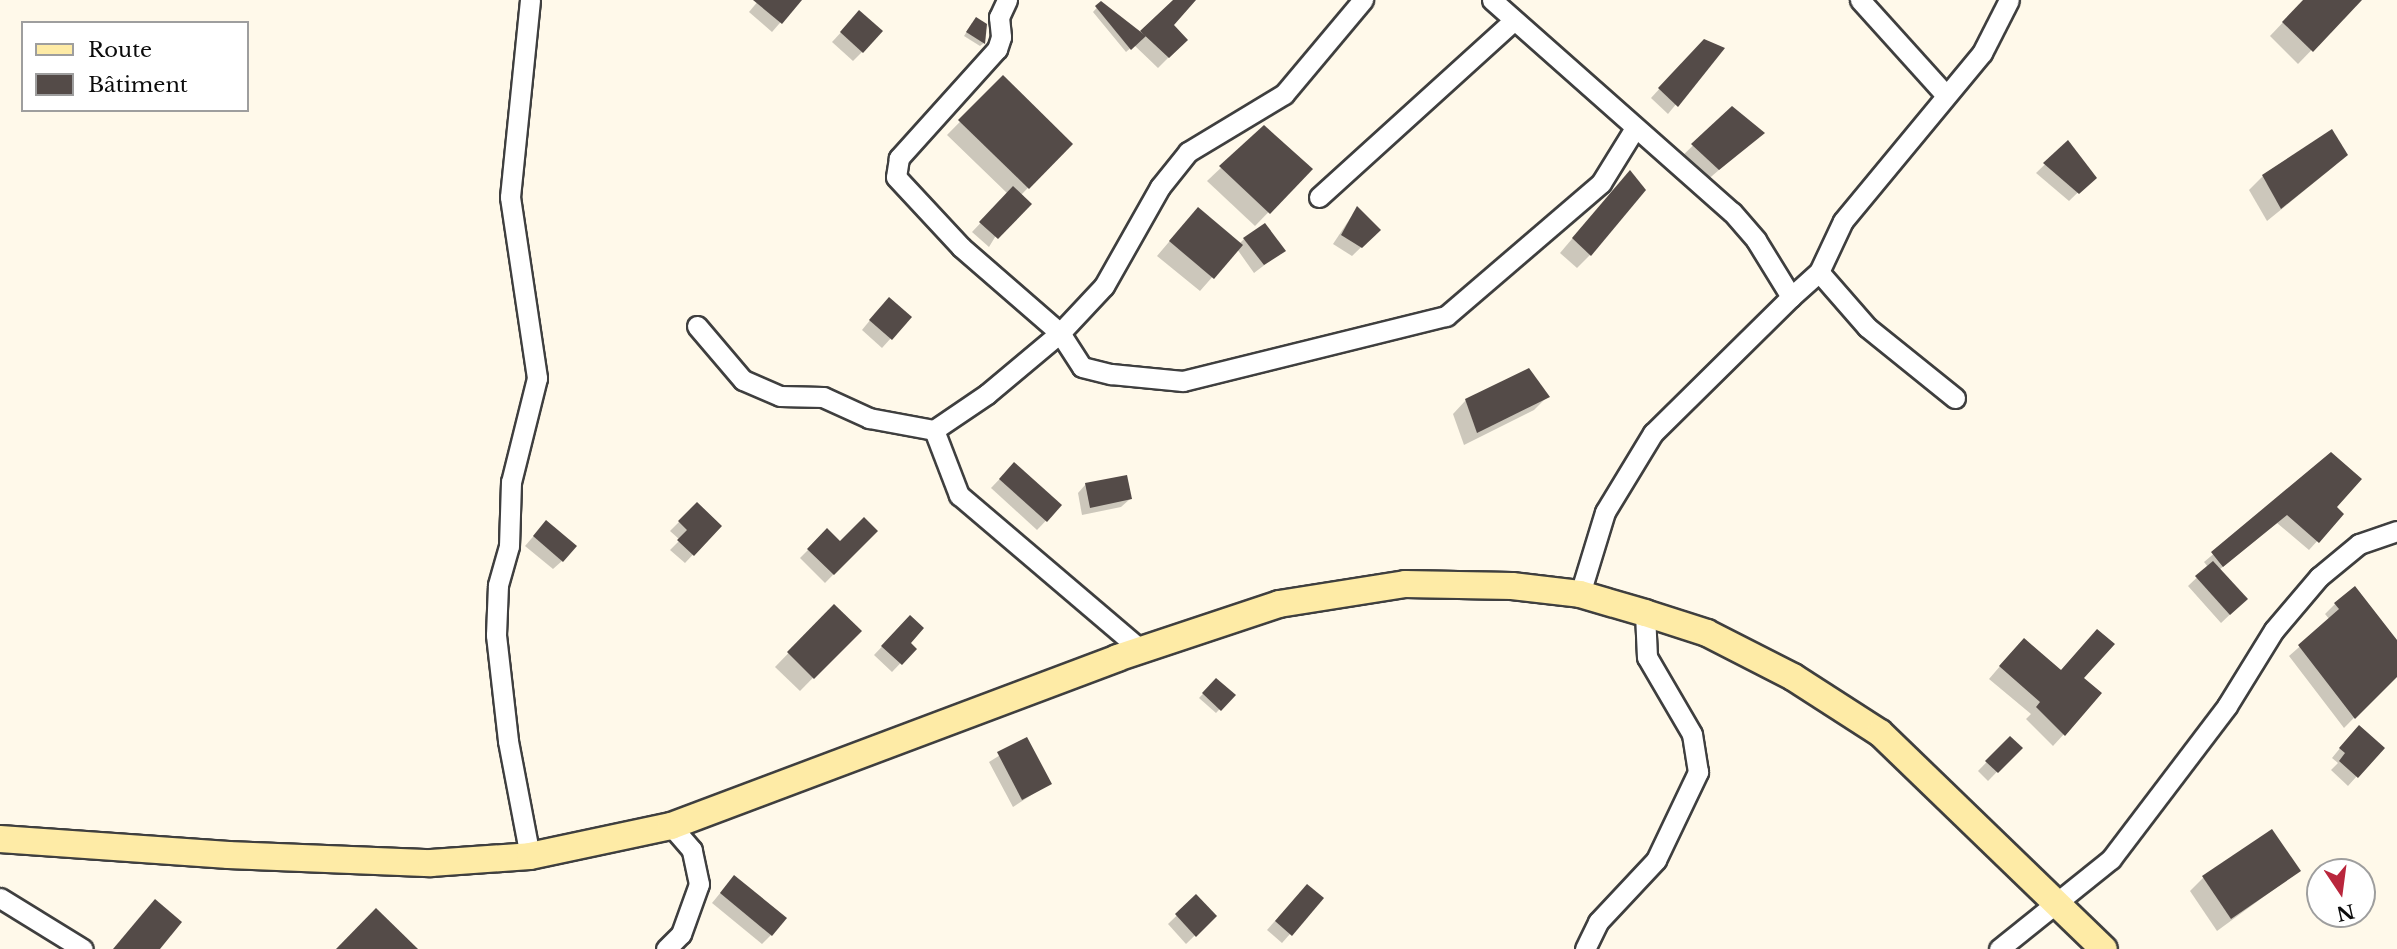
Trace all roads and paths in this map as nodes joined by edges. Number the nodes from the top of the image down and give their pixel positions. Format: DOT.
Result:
graph roads {
  1 [pos="530,0"];
  2 [pos="1007,0"];
  3 [pos="1363,0"];
  4 [pos="1492,0"];
  5 [pos="1860,0"];
  6 [pos="2009,0"];
  7 [pos="1513,21"];
  8 [pos="1945,94"];
  9 [pos="1635,128"];
  10 [pos="1319,197"];
  11 [pos="1819,272"];
  12 [pos="1791,297"];
  13 [pos="697,326"];
  14 [pos="1060,333"];
  15 [pos="1955,398"];
  16 [pos="934,430"];
  17 [pos="2397,531"];
  18 [pos="1580,594"];
  19 [pos="1645,612"];
  20 [pos="1141,650"];
  21 [pos="671,826"];
  22 [pos="0,839"];
  23 [pos="530,856"];
  24 [pos="0,898"];
  25 [pos="2054,901"];
  26 [pos="83,949"];
  27 [pos="666,949"];
  28 [pos="1585,949"];
  29 [pos="1999,949"];
  30 [pos="2104,949"];
  1 -- 23 [label="street"];
  2 -- 14 [label="street"];
  3 -- 14 [label="street"];
  4 -- 7 [label="street"];
  5 -- 8 [label="street"];
  6 -- 8 [label="street"];
  7 -- 9 [label="street"];
  7 -- 10 [label="street"];
  8 -- 11 [label="street"];
  9 -- 12 [label="street"];
  9 -- 14 [label="street"];
  11 -- 12 [label="street"];
  11 -- 15 [label="street"];
  12 -- 18 [label="street"];
  13 -- 16 [label="street"];
  14 -- 16 [label="street"];
  16 -- 20 [label="street"];
  17 -- 25 [label="street"];
  18 -- 19 [label="main road"];
  18 -- 20 [label="main road"];
  19 -- 25 [label="main road"];
  19 -- 28 [label="street"];
  20 -- 21 [label="main road"];
  21 -- 23 [label="main road"];
  21 -- 27 [label="street"];
  22 -- 23 [label="main road"];
  24 -- 26 [label="street"];
  25 -- 29 [label="street"];
  25 -- 30 [label="main road"];
}
